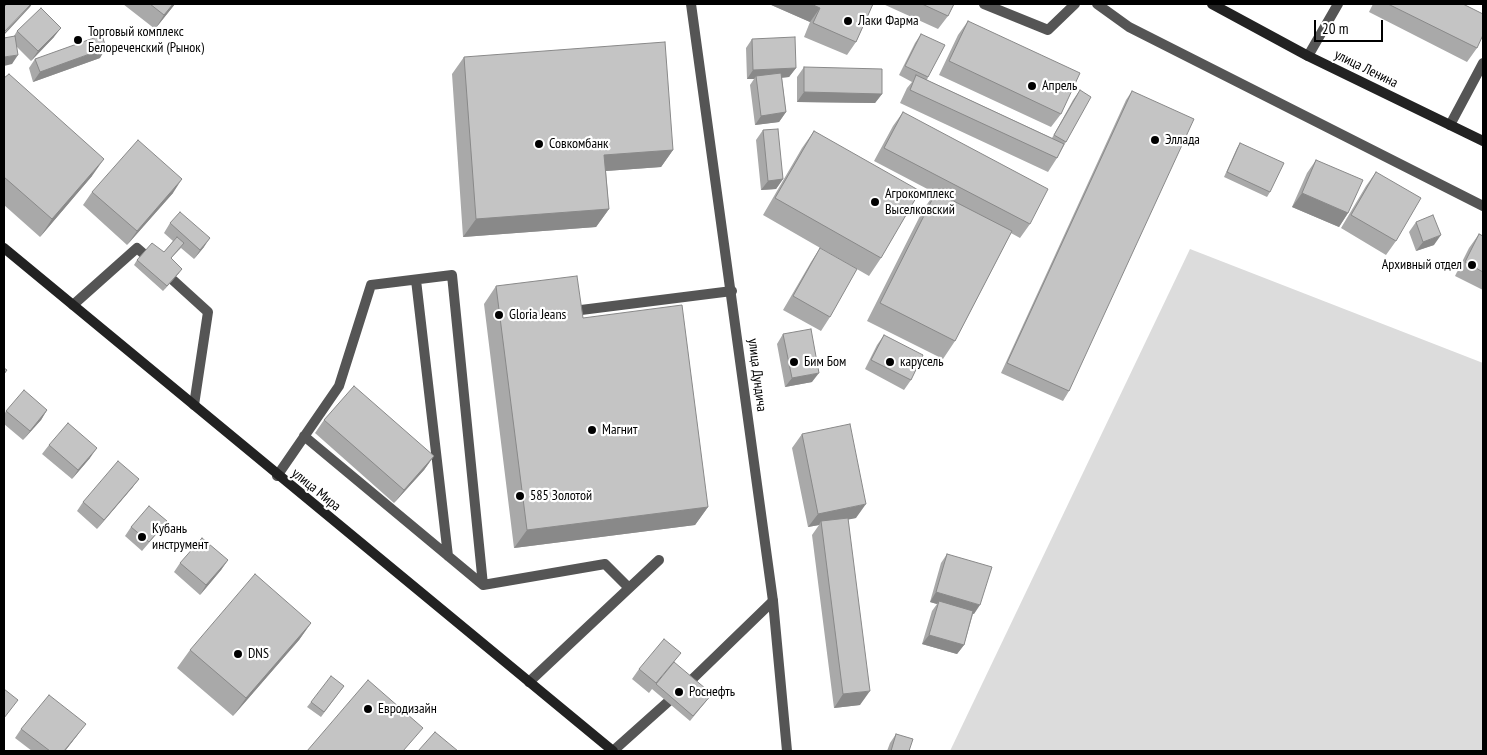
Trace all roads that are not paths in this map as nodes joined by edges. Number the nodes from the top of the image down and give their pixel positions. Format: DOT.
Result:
graph roads {
  1 [pos="691,4"];
  2 [pos="985,4"];
  3 [pos="1075,4"];
  4 [pos="1097,4"];
  5 [pos="1212,4"];
  6 [pos="1338,4"];
  7 [pos="1308,56"];
  8 [pos="1483,63"];
  9 [pos="1450,125"];
  10 [pos="1483,141"];
  11 [pos="1483,206"];
  12 [pos="4,248"];
  13 [pos="416,280"];
  14 [pos="732,291"];
  15 [pos="73,305"];
  16 [pos="581,310"];
  17 [pos="194,405"];
  18 [pos="304,436"];
  19 [pos="277,476"];
  20 [pos="448,556"];
  21 [pos="659,560"];
  22 [pos="483,585"];
  23 [pos="629,588"];
  24 [pos="773,601"];
  25 [pos="529,682"];
  26 [pos="613,751"];
  27 [pos="787,751"];
  1 -- 14 [label="street, улица Дундича"];
  2 -- 3 [label="street"];
  4 -- 11 [label="street"];
  5 -- 7 [label="main road, улица Ленина"];
  6 -- 7 [label="street"];
  7 -- 9 [label="main road, улица Ленина"];
  8 -- 9 [label="street"];
  9 -- 10 [label="main road, улица Ленина"];
  12 -- 15 [label="main road, улица Мира"];
  13 -- 18 [label="street"];
  13 -- 20 [label="street"];
  13 -- 22 [label="street"];
  14 -- 16 [label="street"];
  14 -- 24 [label="street, улица Дундича"];
  15 -- 17 [label="main road, улица Мира"];
  15 -- 17 [label="street"];
  17 -- 19 [label="main road, улица Мира"];
  18 -- 19 [label="street"];
  18 -- 20 [label="street"];
  19 -- 25 [label="main road, улица Мира"];
  20 -- 22 [label="street"];
  21 -- 23 [label="street"];
  22 -- 23 [label="street"];
  23 -- 25 [label="street"];
  24 -- 26 [label="street"];
  24 -- 27 [label="street, улица Дундича"];
  25 -- 26 [label="main road, улица Мира"];
}
